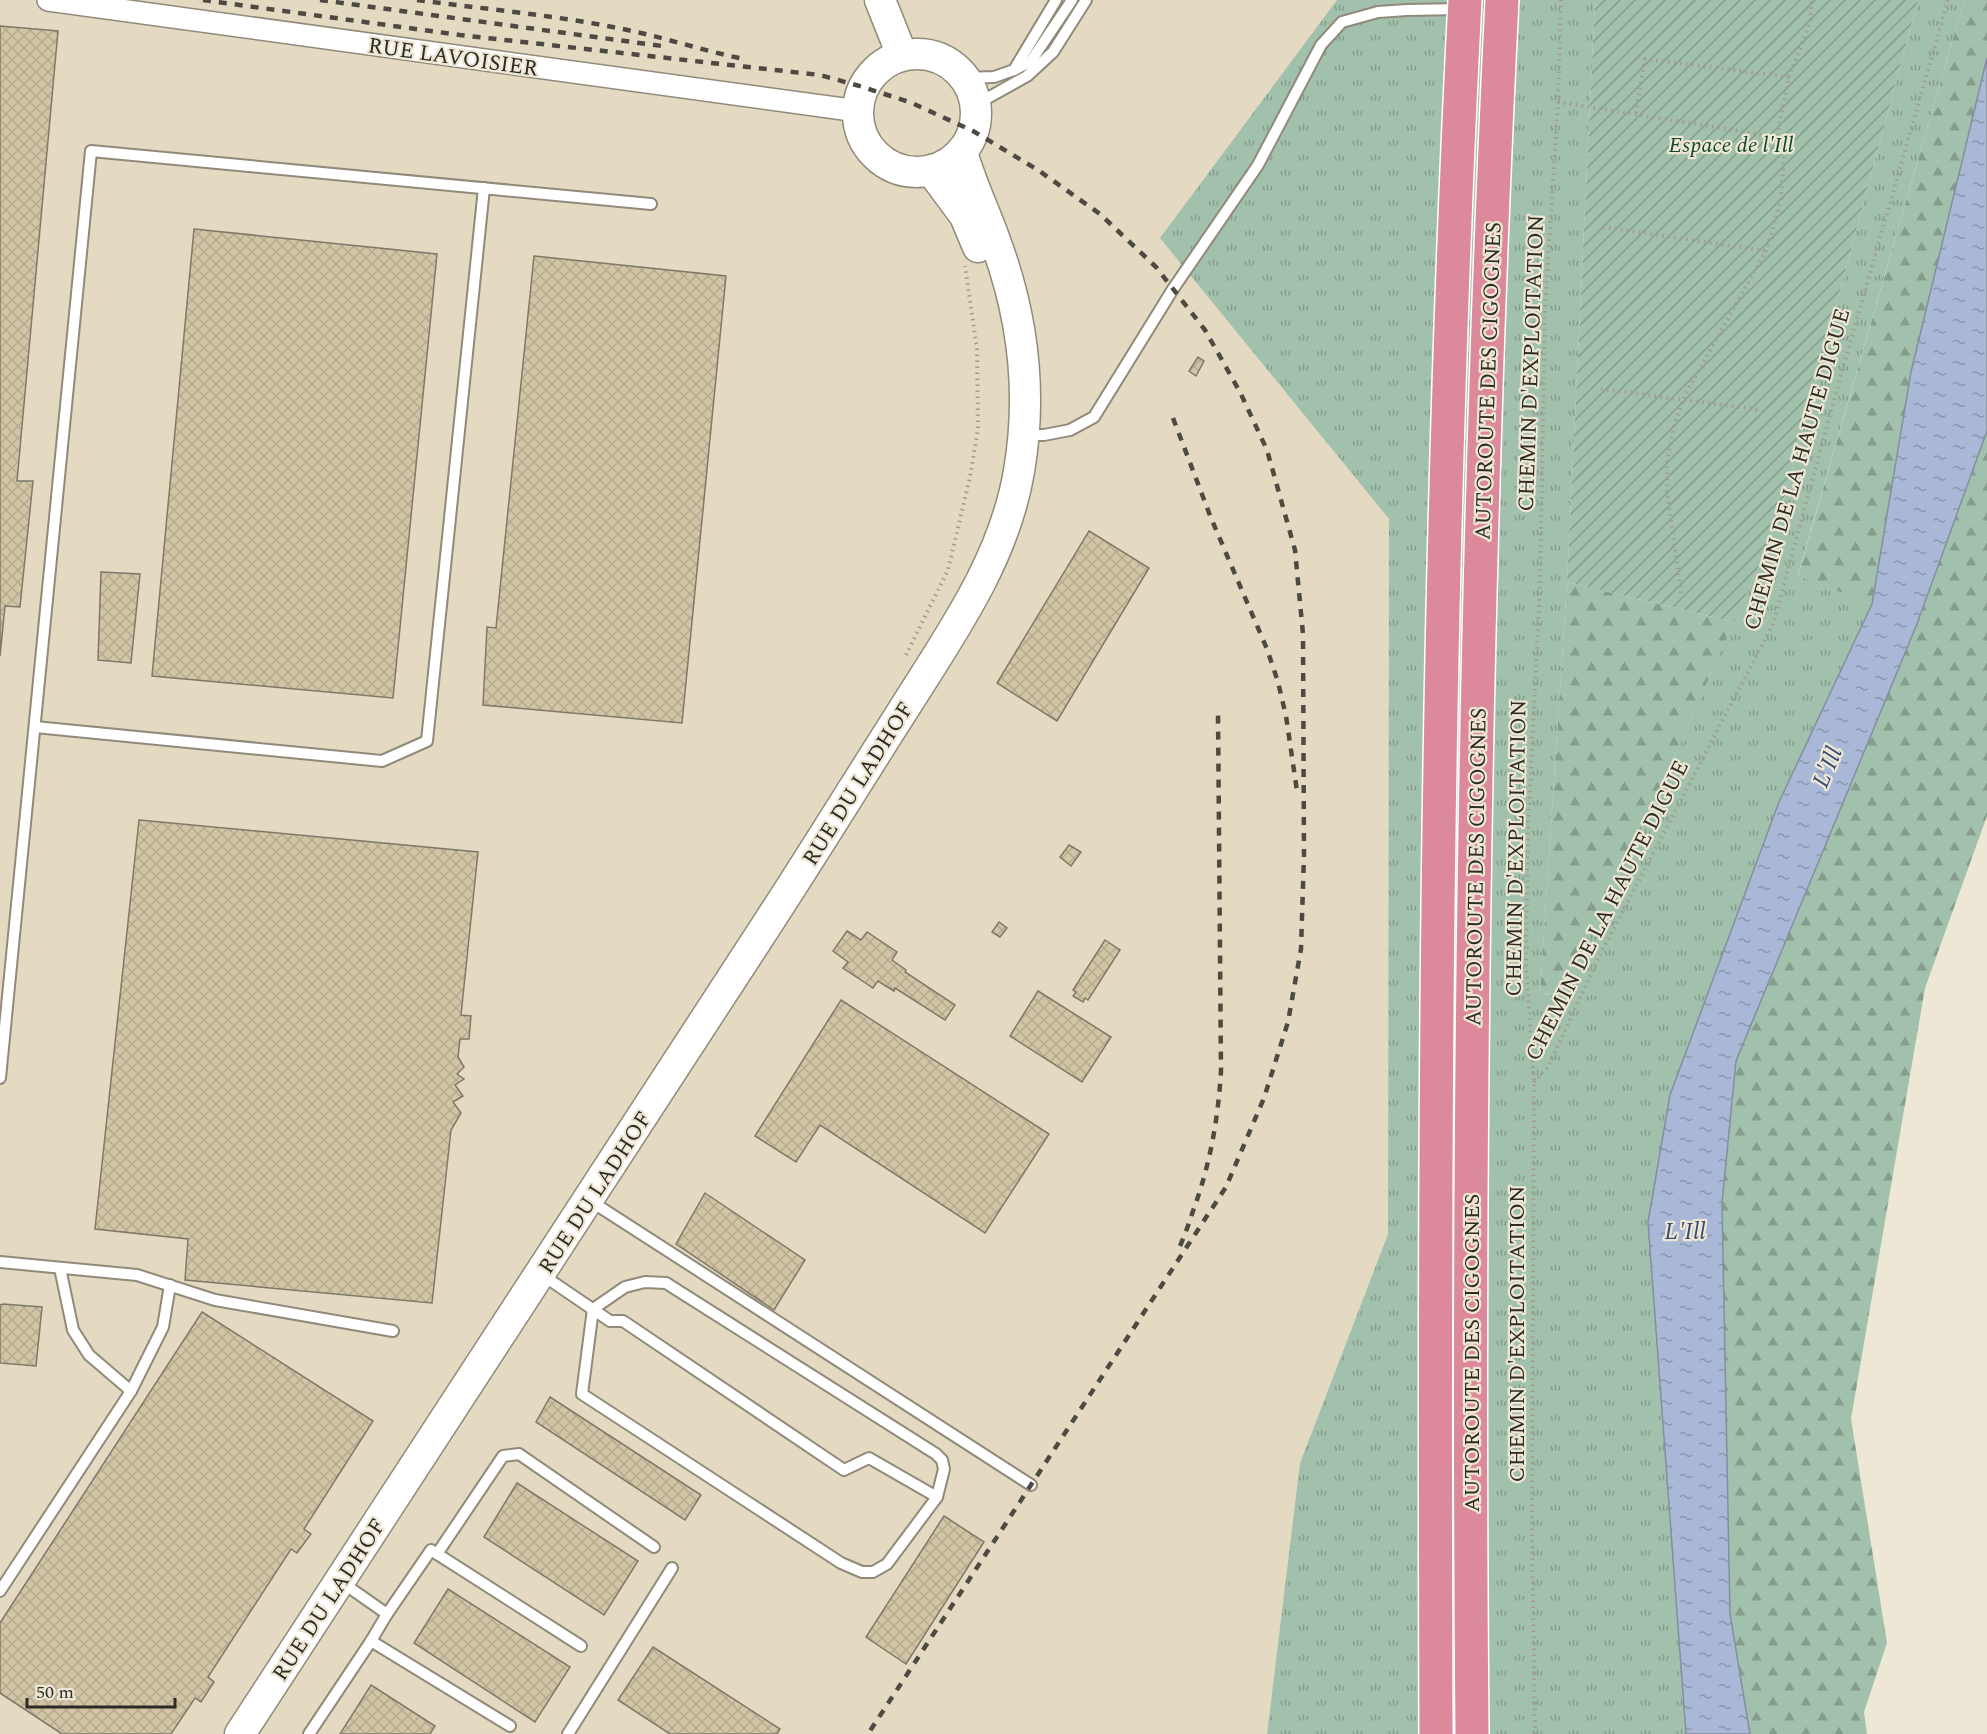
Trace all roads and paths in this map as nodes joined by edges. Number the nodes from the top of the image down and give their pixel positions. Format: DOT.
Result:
graph roads {
  1 [pos="48,0"];
  2 [pos="880,0"];
  3 [pos="1056,0"];
  4 [pos="1072,0"];
  5 [pos="1086,0"];
  6 [pos="1502,0"];
  7 [pos="1561,0"];
  8 [pos="1812,0"];
  9 [pos="1948,0"];
  10 [pos="1465,5"];
  11 [pos="902,55"];
  12 [pos="1014,70"];
  13 [pos="1789,77"];
  14 [pos="964,78"];
  15 [pos="1557,102"];
  16 [pos="975,105"];
  17 [pos="858,111"];
  18 [pos="1636,113"];
  19 [pos="1777,137"];
  20 [pos="962,152"];
  21 [pos="931,170"];
  22 [pos="484,188"];
  23 [pos="651,204"];
  24 [pos="1603,227"];
  25 [pos="1766,251"];
  26 [pos="964,264"];
  27 [pos="1600,388"];
  28 [pos="1683,399"];
  29 [pos="1762,410"];
  30 [pos="1023,435"];
  31 [pos="1681,593"];
  32 [pos="943,647"];
  33 [pos="906,657"];
  34 [pos="35,727"];
  35 [pos="0,1078"];
  36 [pos="1534,1082"];
  37 [pos="589,1200"];
  38 [pos="0,1262"];
  39 [pos="60,1268"];
  40 [pos="541,1274"];
  41 [pos="170,1286"];
  42 [pos="593,1309"];
  43 [pos="393,1331"];
  44 [pos="131,1391"];
  45 [pos="1030,1485"];
  46 [pos="937,1497"];
  47 [pos="654,1547"];
  48 [pos="437,1554"];
  49 [pos="672,1568"];
  50 [pos="340,1581"];
  51 [pos="0,1591"];
  52 [pos="387,1614"];
  53 [pos="371,1641"];
  54 [pos="581,1646"];
  55 [pos="510,1726"];
  56 [pos="240,1734"];
  57 [pos="309,1734"];
  58 [pos="568,1734"];
  59 [pos="1436,1734"];
  60 [pos="1473,1734"];
  61 [pos="1535,1734"];
  1 -- 17 [label="street, RUE LAVOISIER"];
  2 -- 11 [label="main road"];
  3 -- 12 [label="lane"];
  4 -- 12 [label="lane"];
  5 -- 16 [label="lane"];
  6 -- 60 [label="highway, AUTOROUTE DES CIGOGNES"];
  7 -- 15 [label="path, CHEMIN D'EXPLOITATION"];
  8 -- 13 [label="path"];
  9 -- 36 [label="path, CHEMIN DE LA HAUTE DIGUE"];
  10 -- 30 [label="lane"];
  10 -- 59 [label="highway, AUTOROUTE DES CIGOGNES"];
  11 -- 14 [label="main road"];
  11 -- 17 [label="main road"];
  12 -- 14 [label="lane"];
  13 -- 18 [label="path"];
  13 -- 19 [label="path"];
  14 -- 16 [label="main road"];
  15 -- 18 [label="path"];
  15 -- 36 [label="path, CHEMIN D'EXPLOITATION"];
  16 -- 20 [label="main road"];
  17 -- 21 [label="main road"];
  18 -- 19 [label="path"];
  19 -- 25 [label="path"];
  20 -- 21 [label="main road"];
  20 -- 30 [label="main road, RUE DU LADHOF"];
  21 -- 32 [label="main road, RUE DU LADHOF"];
  22 -- 23 [label="lane"];
  22 -- 34 [label="lane"];
  22 -- 34 [label="lane"];
  24 -- 25 [label="path"];
  25 -- 28 [label="path"];
  26 -- 33 [label="path"];
  27 -- 28 [label="path"];
  28 -- 29 [label="path"];
  28 -- 31 [label="path"];
  30 -- 32 [label="main road, RUE DU LADHOF"];
  32 -- 37 [label="main road, RUE DU LADHOF"];
  34 -- 35 [label="lane"];
  36 -- 61 [label="path, CHEMIN D'EXPLOITATION"];
  37 -- 40 [label="main road, RUE DU LADHOF"];
  37 -- 45 [label="lane"];
  38 -- 39 [label="lane"];
  39 -- 41 [label="lane"];
  39 -- 44 [label="lane"];
  40 -- 42 [label="lane"];
  40 -- 50 [label="main road, RUE DU LADHOF"];
  41 -- 43 [label="lane"];
  41 -- 44 [label="lane"];
  42 -- 46 [label="lane"];
  42 -- 46 [label="lane"];
  42 -- 46 [label="lane"];
  44 -- 51 [label="lane"];
  47 -- 48 [label="lane"];
  48 -- 52 [label="lane"];
  48 -- 54 [label="lane"];
  49 -- 58 [label="lane"];
  50 -- 52 [label="lane"];
  50 -- 56 [label="main road, RUE DU LADHOF"];
  52 -- 53 [label="lane"];
  53 -- 55 [label="lane"];
  53 -- 57 [label="lane"];
}
